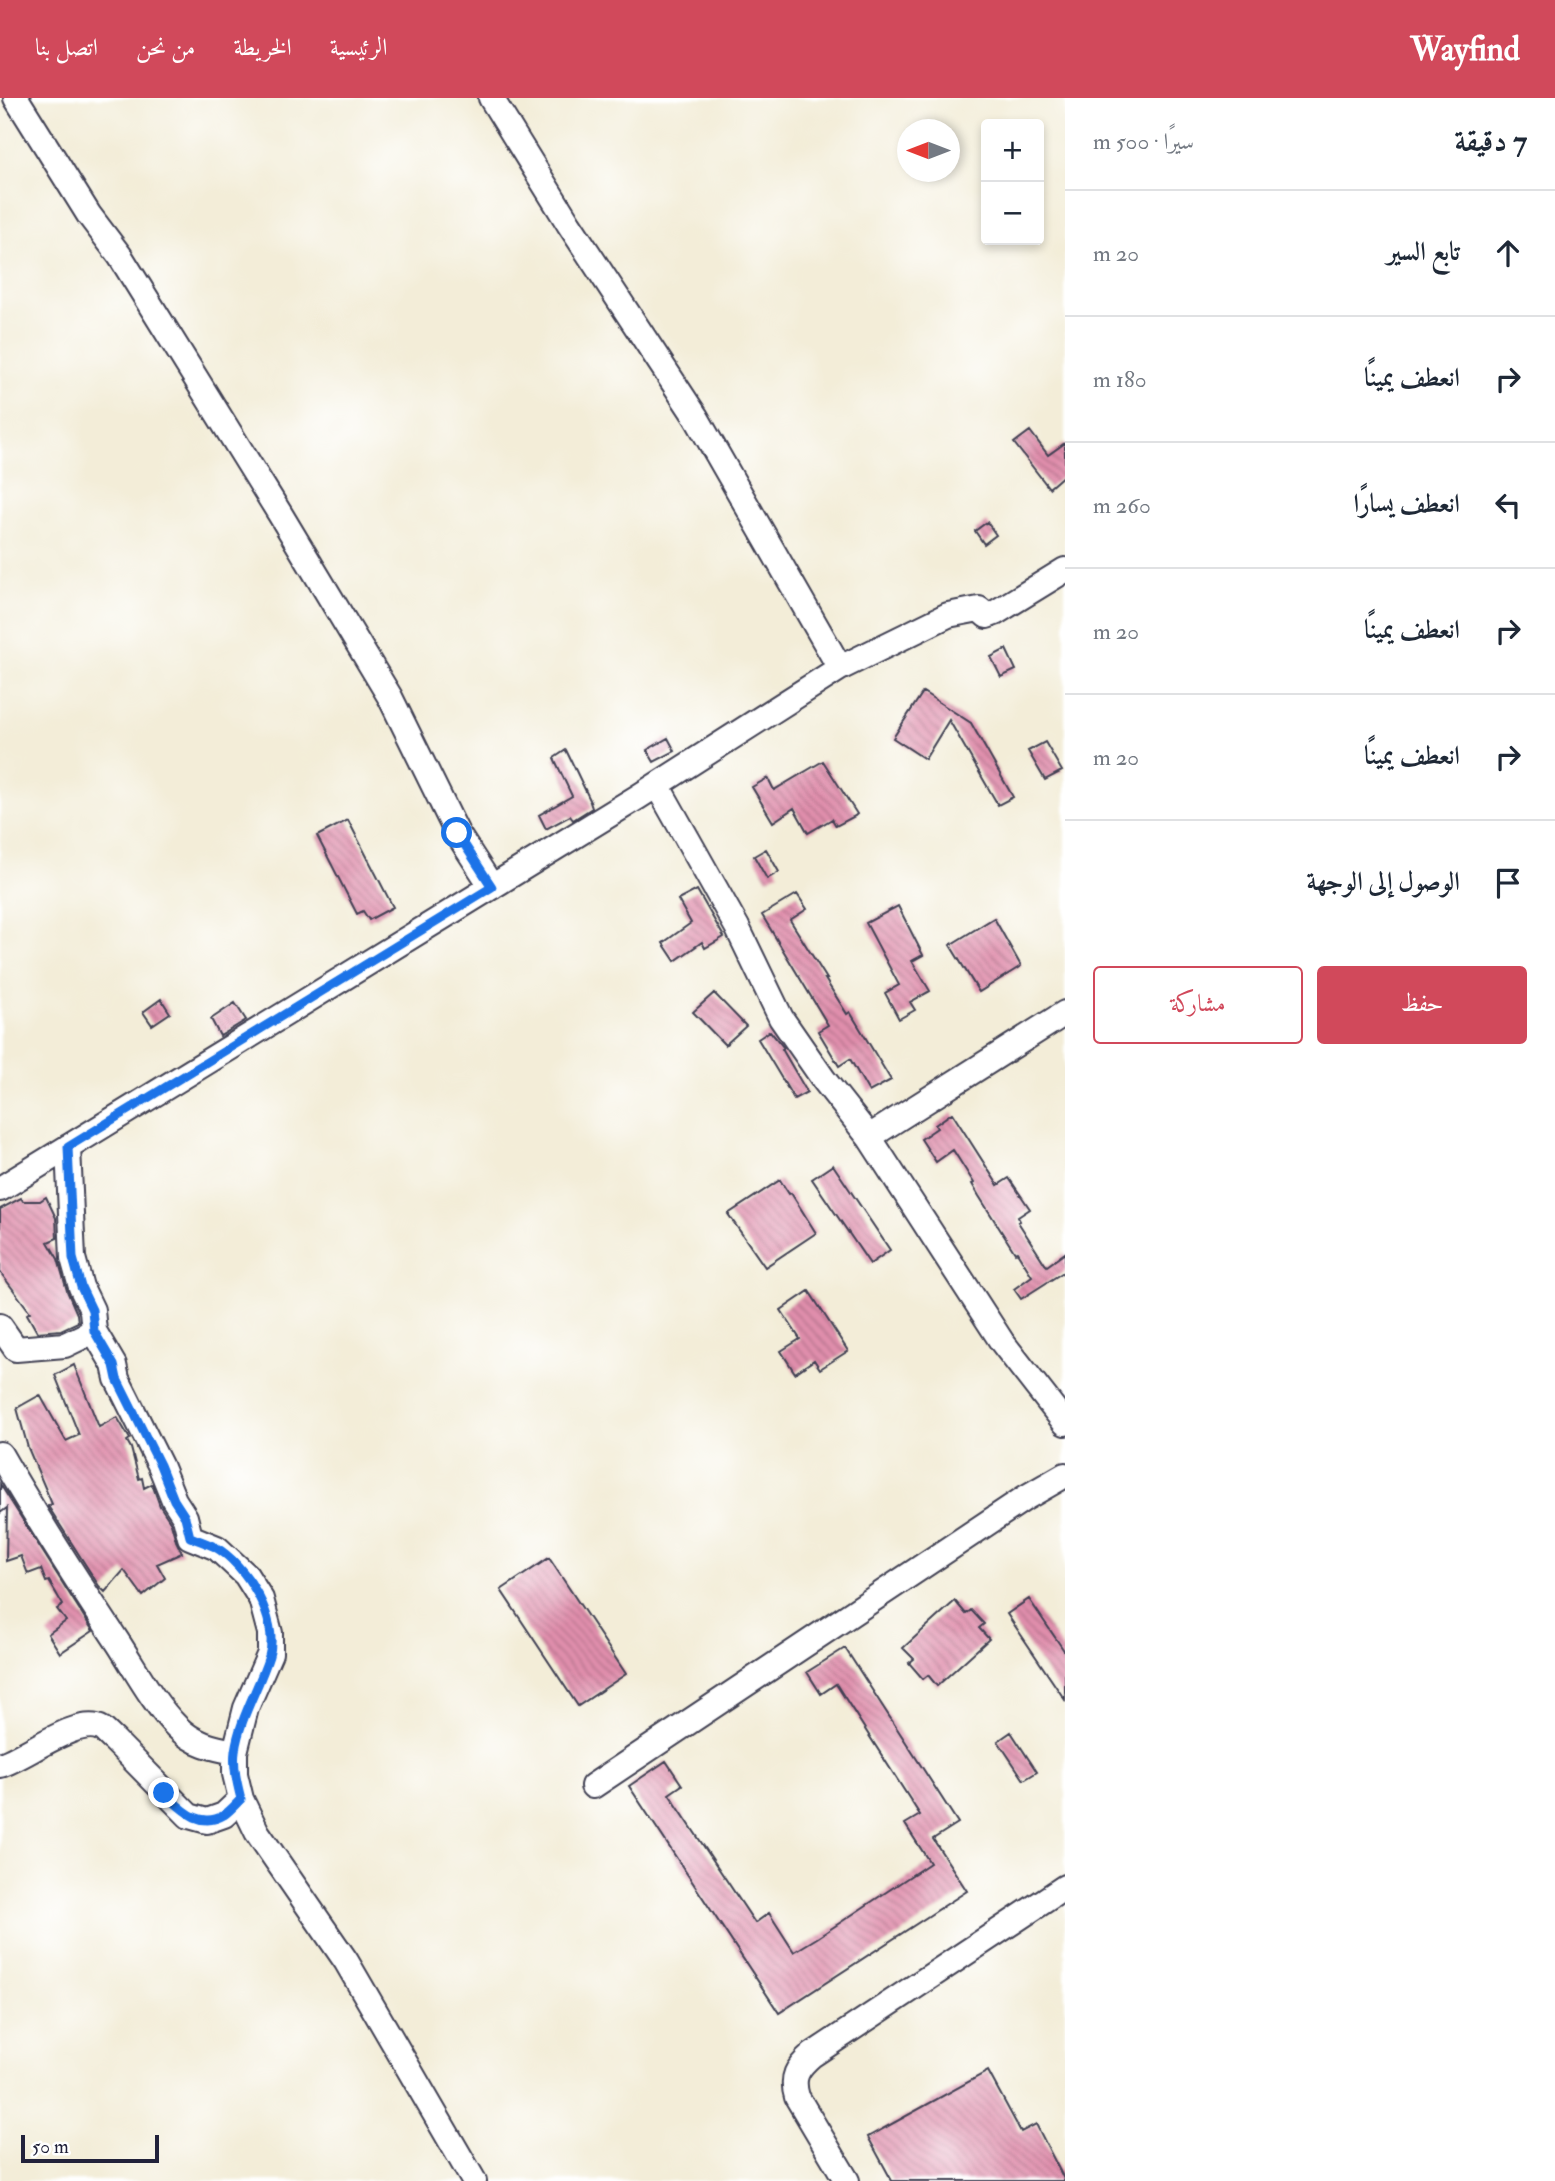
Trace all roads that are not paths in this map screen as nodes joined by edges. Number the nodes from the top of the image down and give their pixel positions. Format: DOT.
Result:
graph roads {
  1 [pos="16,98"];
  2 [pos="491,98"];
  3 [pos="1065,570"];
  4 [pos="840,668"];
  5 [pos="657,785"];
  6 [pos="492,887"];
  7 [pos="1065,1013"];
  8 [pos="869,1137"];
  9 [pos="68,1147"];
  10 [pos="0,1189"];
  11 [pos="0,1326"];
  12 [pos="94,1331"];
  13 [pos="1065,1423"];
  14 [pos="0,1454"];
  15 [pos="1065,1475"];
  16 [pos="235,1752"];
  17 [pos="0,1765"];
  18 [pos="593,1786"];
  19 [pos="241,1799"];
  20 [pos="1065,1887"];
  21 [pos="474,2181"];
  22 [pos="847,2181"];
  1 -- 6 [label="street"];
  2 -- 4 [label="street"];
  3 -- 4 [label="street"];
  4 -- 5 [label="street"];
  5 -- 6 [label="street"];
  5 -- 8 [label="street"];
  6 -- 9 [label="street"];
  7 -- 8 [label="street"];
  8 -- 13 [label="street"];
  9 -- 10 [label="street"];
  9 -- 12 [label="street"];
  11 -- 12 [label="street"];
  12 -- 16 [label="street"];
  14 -- 16 [label="street"];
  15 -- 18 [label="street"];
  16 -- 19 [label="street"];
  17 -- 19 [label="street"];
  19 -- 21 [label="street"];
  20 -- 22 [label="street"];
}
